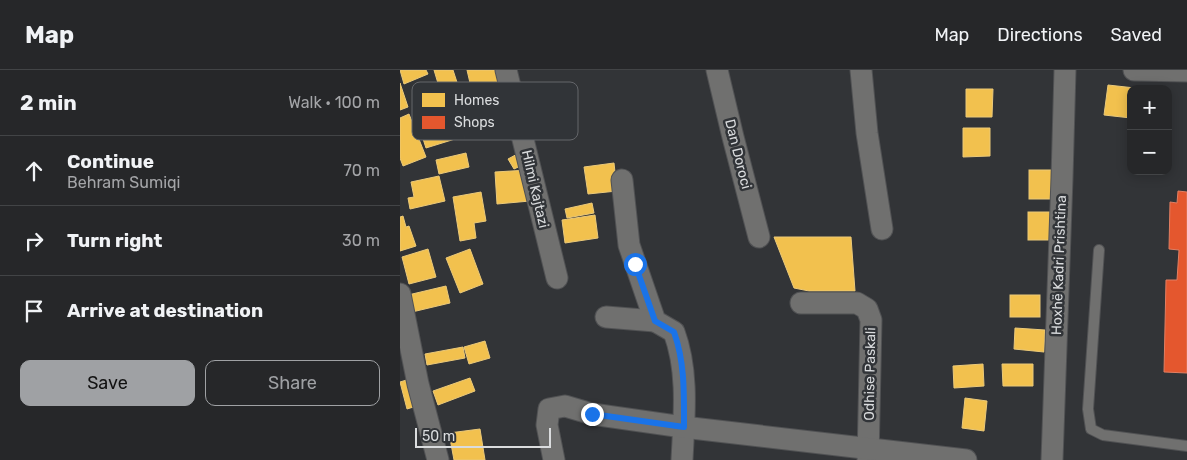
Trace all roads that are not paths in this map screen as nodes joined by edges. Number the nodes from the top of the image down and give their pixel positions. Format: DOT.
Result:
graph roads {
  1 [pos="717,70"];
  2 [pos="861,70"];
  3 [pos="1065,70"];
  4 [pos="1134,70"];
  5 [pos="1187,71"];
  6 [pos="523,140"];
  7 [pos="622,180"];
  8 [pos="882,229"];
  9 [pos="759,237"];
  10 [pos="1099,250"];
  11 [pos="557,278"];
  12 [pos="400,294"];
  13 [pos="801,303"];
  14 [pos="606,317"];
  15 [pos="655,321"];
  16 [pos="684,427"];
  17 [pos="1187,446"];
  18 [pos="868,454"];
  19 [pos="438,460"];
  20 [pos="554,460"];
  21 [pos="682,460"];
  22 [pos="966,460"];
  23 [pos="1052,460"];
  1 -- 9 [label="street, Dan Doroci"];
  2 -- 8 [label="street"];
  3 -- 23 [label="street, Hoxhë Kadri Prishtina"];
  4 -- 5 [label="street"];
  6 -- 11 [label="street, Hilmi Kajtazi"];
  7 -- 15 [label="street"];
  10 -- 17 [label="lane"];
  12 -- 19 [label="street"];
  13 -- 18 [label="street, Odhise Paskali"];
  14 -- 15 [label="street"];
  15 -- 16 [label="street"];
  16 -- 18 [label="street"];
  16 -- 20 [label="street"];
  16 -- 21 [label="street"];
  18 -- 22 [label="street"];
}
